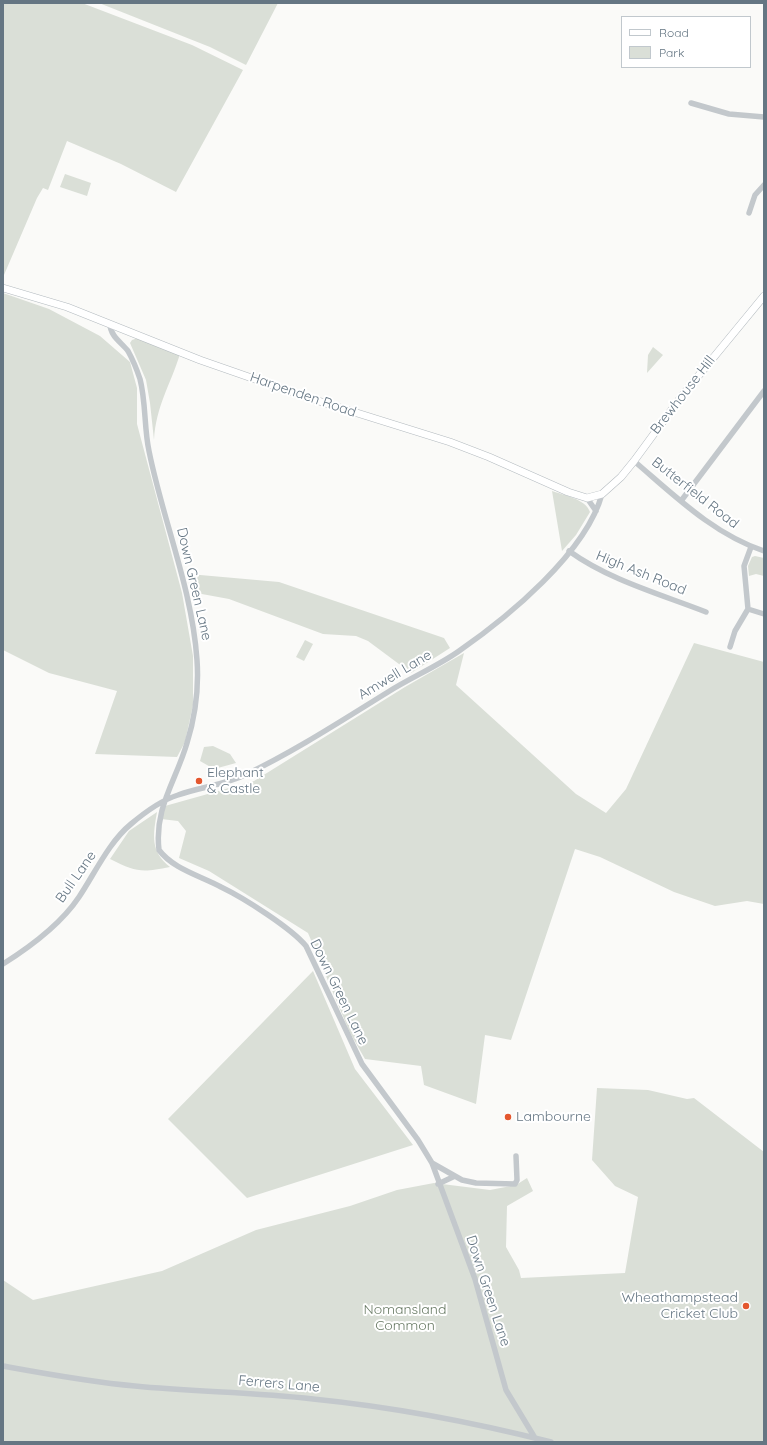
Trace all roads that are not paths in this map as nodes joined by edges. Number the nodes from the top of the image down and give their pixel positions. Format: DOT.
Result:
graph roads {
  1 [pos="691,103"];
  2 [pos="764,117"];
  3 [pos="764,185"];
  4 [pos="749,213"];
  5 [pos="3,288"];
  6 [pos="764,296"];
  7 [pos="110,324"];
  8 [pos="764,391"];
  9 [pos="634,462"];
  10 [pos="602,494"];
  11 [pos="587,498"];
  12 [pos="682,501"];
  13 [pos="596,511"];
  14 [pos="751,547"];
  15 [pos="764,551"];
  16 [pos="569,552"];
  17 [pos="748,609"];
  18 [pos="706,612"];
  19 [pos="764,614"];
  20 [pos="730,647"];
  21 [pos="164,801"];
  22 [pos="3,964"];
  23 [pos="516,1156"];
  24 [pos="432,1163"];
  25 [pos="455,1176"];
  26 [pos="438,1184"];
  27 [pos="3,1366"];
  28 [pos="535,1438"];
  29 [pos="551,1442"];
  1 -- 2 [label="street"];
  3 -- 4 [label="street"];
  5 -- 7 [label="street, Harpenden Road"];
  6 -- 9 [label="street, Brewhouse Hill"];
  7 -- 11 [label="street, Harpenden Road"];
  7 -- 21 [label="street, Down Green Lane"];
  8 -- 12 [label="street"];
  9 -- 10 [label="street, Brewhouse Hill"];
  9 -- 12 [label="street, Butterfield Road"];
  10 -- 11 [label="street"];
  10 -- 13 [label="street, Amwell Lane"];
  11 -- 13 [label="street"];
  12 -- 14 [label="street, Butterfield Road"];
  13 -- 16 [label="street, Amwell Lane"];
  14 -- 15 [label="street, Butterfield Road"];
  14 -- 17 [label="street"];
  16 -- 18 [label="street, High Ash Road"];
  16 -- 21 [label="street, Amwell Lane"];
  17 -- 19 [label="street"];
  17 -- 20 [label="street"];
  21 -- 22 [label="street, Bull Lane"];
  21 -- 24 [label="street, Down Green Lane"];
  23 -- 25 [label="street"];
  24 -- 25 [label="street"];
  24 -- 26 [label="street, Down Green Lane"];
  25 -- 26 [label="street"];
  26 -- 28 [label="street, Down Green Lane"];
  27 -- 28 [label="street, Ferrers Lane"];
  28 -- 29 [label="street, Ferrers Lane"];
}
